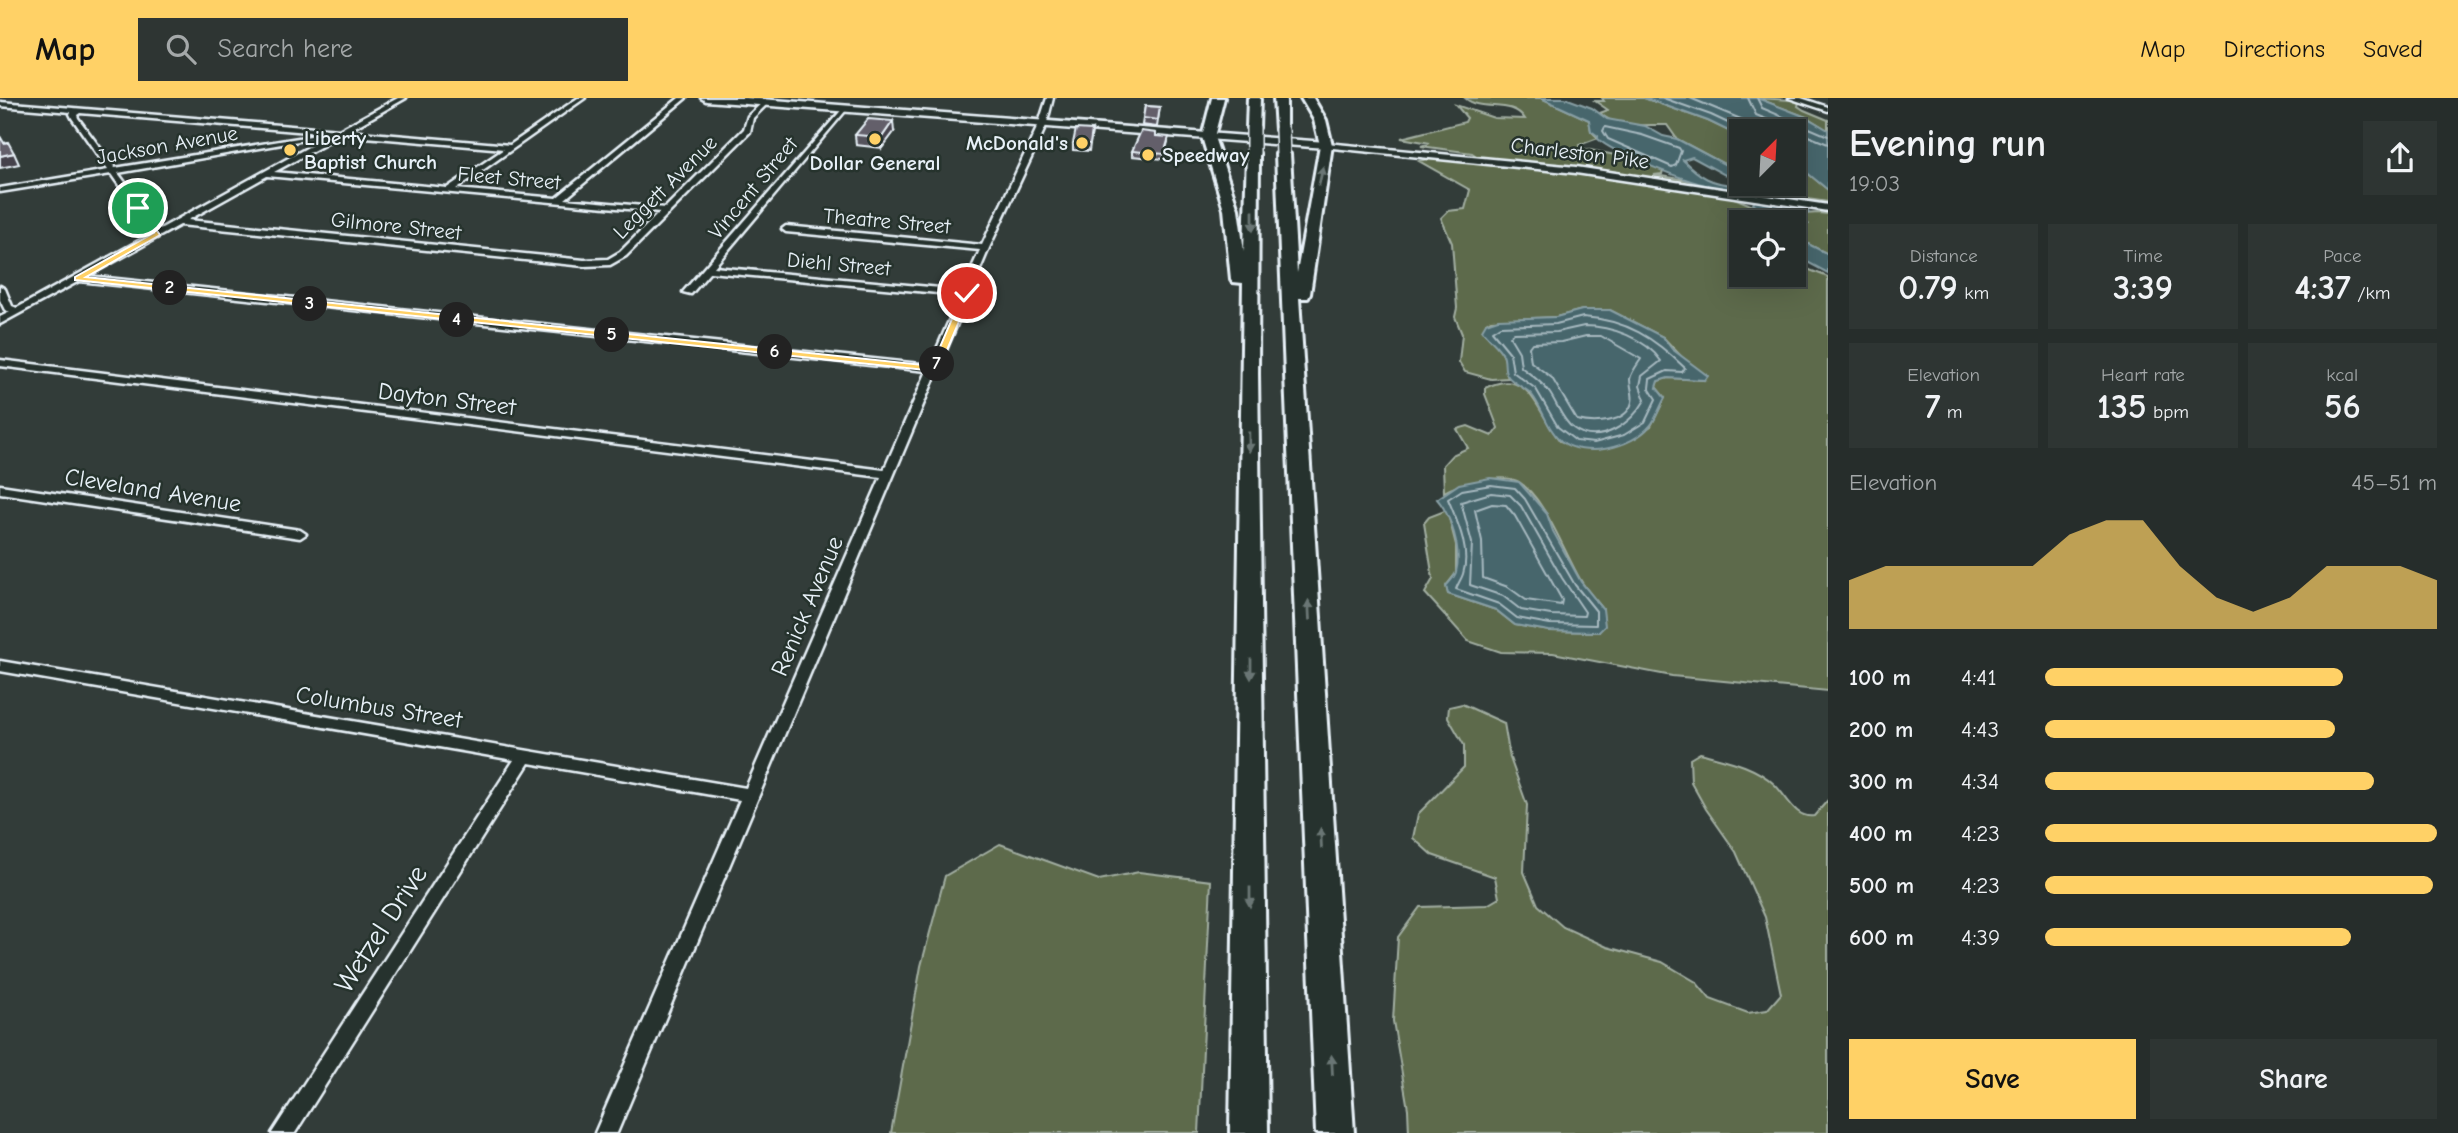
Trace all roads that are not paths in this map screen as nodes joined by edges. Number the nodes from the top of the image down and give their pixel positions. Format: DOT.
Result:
graph roads {
  1 [pos="66,98"];
  2 [pos="402,98"];
  3 [pos="582,98"];
  4 [pos="682,98"];
  5 [pos="706,98"];
  6 [pos="1051,98"];
  7 [pos="1218,98"];
  8 [pos="1254,98"];
  9 [pos="1280,98"];
  10 [pos="1307,98"];
  11 [pos="1793,98"];
  12 [pos="766,102"];
  13 [pos="0,104"];
  14 [pos="41,108"];
  15 [pos="845,108"];
  16 [pos="1828,109"];
  17 [pos="78,111"];
  18 [pos="1043,122"];
  19 [pos="340,133"];
  20 [pos="1208,137"];
  21 [pos="1326,145"];
  22 [pos="511,147"];
  23 [pos="113,172"];
  24 [pos="266,174"];
  25 [pos="0,190"];
  26 [pos="449,190"];
  27 [pos="558,200"];
  28 [pos="1828,208"];
  29 [pos="665,210"];
  30 [pos="178,222"];
  31 [pos="786,229"];
  32 [pos="158,233"];
  33 [pos="985,247"];
  34 [pos="610,262"];
  35 [pos="707,269"];
  36 [pos="78,278"];
  37 [pos="0,289"];
  38 [pos="688,292"];
  39 [pos="967,293"];
  40 [pos="17,311"];
  41 [pos="0,321"];
  42 [pos="0,363"];
  43 [pos="1296,368"];
  44 [pos="935,369"];
  45 [pos="1249,374"];
  46 [pos="888,474"];
  47 [pos="0,489"];
  48 [pos="300,534"];
  49 [pos="0,666"];
  50 [pos="526,755"];
  51 [pos="751,795"];
  52 [pos="283,1133"];
  53 [pos="606,1133"];
  54 [pos="1249,1133"];
  55 [pos="1335,1133"];
  1 -- 14 [label="street"];
  2 -- 19 [label="street"];
  3 -- 22 [label="street"];
  4 -- 27 [label="street"];
  5 -- 12 [label="main road"];
  6 -- 18 [label="street, Renick Avenue"];
  7 -- 20 [label="highway"];
  8 -- 45 [label="highway, one-way, bridge"];
  9 -- 43 [label="highway, bridge"];
  10 -- 21 [label="highway"];
  11 -- 16 [label="street"];
  12 -- 15 [label="main road"];
  12 -- 29 [label="street, Leggett Avenue"];
  13 -- 14 [label="street"];
  14 -- 17 [label="street"];
  15 -- 18 [label="main road"];
  15 -- 35 [label="street, Vincent Street"];
  17 -- 19 [label="street"];
  17 -- 23 [label="street"];
  18 -- 20 [label="main road"];
  18 -- 33 [label="street, Renick Avenue"];
  19 -- 22 [label="street"];
  19 -- 23 [label="street, Jackson Avenue"];
  19 -- 24 [label="street"];
  20 -- 21 [label="main road"];
  20 -- 45 [label="highway"];
  21 -- 28 [label="street, Charleston Pike"];
  43 -- 21 [label="highway, one-way"];
  22 -- 26 [label="street"];
  23 -- 25 [label="street, Jackson Avenue"];
  23 -- 32 [label="street"];
  24 -- 26 [label="street, Fleet Street"];
  24 -- 30 [label="street"];
  26 -- 27 [label="street, Fleet Street"];
  27 -- 29 [label="street, Fleet Street"];
  29 -- 34 [label="street, Leggett Avenue"];
  30 -- 32 [label="street"];
  30 -- 34 [label="street, Gilmore Street"];
  31 -- 33 [label="street, Theatre Street"];
  32 -- 36 [label="street"];
  33 -- 39 [label="street, Renick Avenue"];
  35 -- 38 [label="street, Vincent Street"];
  35 -- 39 [label="street, Diehl Street"];
  36 -- 40 [label="street"];
  36 -- 44 [label="street"];
  37 -- 40 [label="street"];
  39 -- 44 [label="street, Renick Avenue"];
  40 -- 41 [label="street"];
  42 -- 46 [label="street, Dayton Street"];
  55 -- 43 [label="highway, one-way"];
  44 -- 46 [label="street, Renick Avenue"];
  45 -- 54 [label="highway, one-way"];
  46 -- 51 [label="street, Renick Avenue"];
  47 -- 48 [label="street, Cleveland Avenue"];
  49 -- 50 [label="street, Columbus Street"];
  50 -- 51 [label="street, Columbus Street"];
  50 -- 52 [label="street, Wetzel Drive"];
  51 -- 53 [label="street, Renick Avenue"];
}
